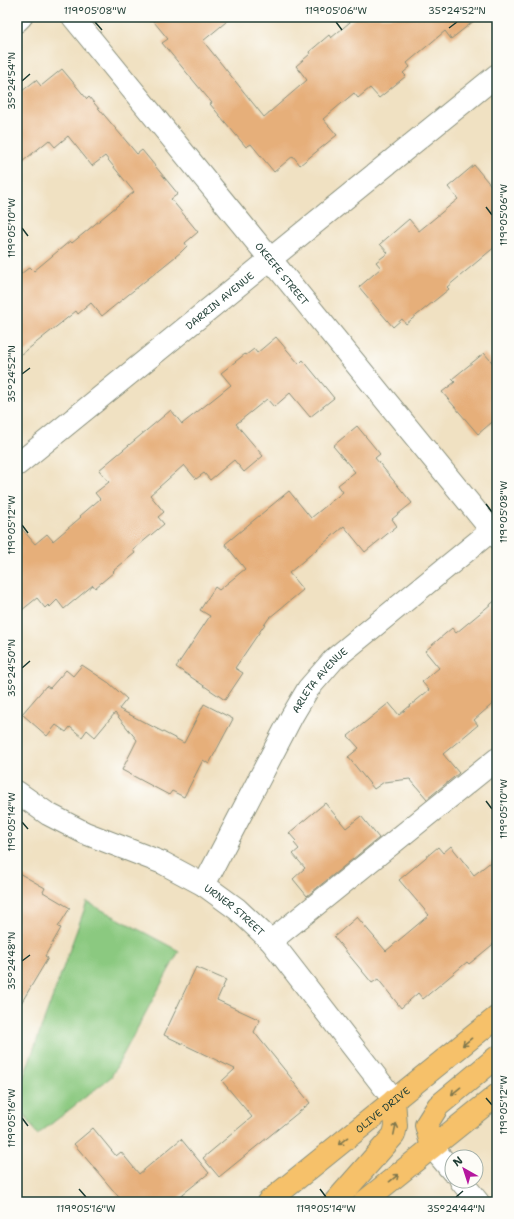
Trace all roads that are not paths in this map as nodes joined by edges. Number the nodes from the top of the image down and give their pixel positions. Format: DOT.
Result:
graph roads {
  1 [pos="22,17"];
  2 [pos="73,17"];
  3 [pos="17,21"];
  4 [pos="497,75"];
  5 [pos="270,259"];
  6 [pos="17,465"];
  7 [pos="495,531"];
  8 [pos="497,759"];
  9 [pos="17,792"];
  10 [pos="204,885"];
  11 [pos="271,941"];
  12 [pos="497,1017"];
  13 [pos="497,1057"];
  14 [pos="497,1095"];
  15 [pos="394,1100"];
  16 [pos="432,1147"];
  17 [pos="444,1161"];
  18 [pos="467,1189"];
  19 [pos="268,1202"];
  20 [pos="335,1202"];
  21 [pos="364,1202"];
  22 [pos="478,1202"];
  1 -- 3 [label="street"];
  2 -- 5 [label="street, OKEEFE STREET"];
  4 -- 5 [label="street, DARRIN AVENUE"];
  5 -- 6 [label="street, DARRIN AVENUE"];
  5 -- 7 [label="street, OKEEFE STREET"];
  7 -- 10 [label="street, ARLETA AVENUE"];
  8 -- 11 [label="street"];
  9 -- 10 [label="street, URNER STREET"];
  10 -- 11 [label="street, URNER STREET"];
  11 -- 15 [label="street, URNER STREET"];
  12 -- 15 [label="main road, OLIVE DRIVE, one-way"];
  13 -- 16 [label="main road, one-way"];
  14 -- 16 [label="main road"];
  15 -- 19 [label="main road, OLIVE DRIVE, one-way"];
  20 -- 15 [label="main road, one-way"];
  16 -- 17 [label="street"];
  21 -- 16 [label="main road, one-way"];
  18 -- 22 [label="street"];
}
